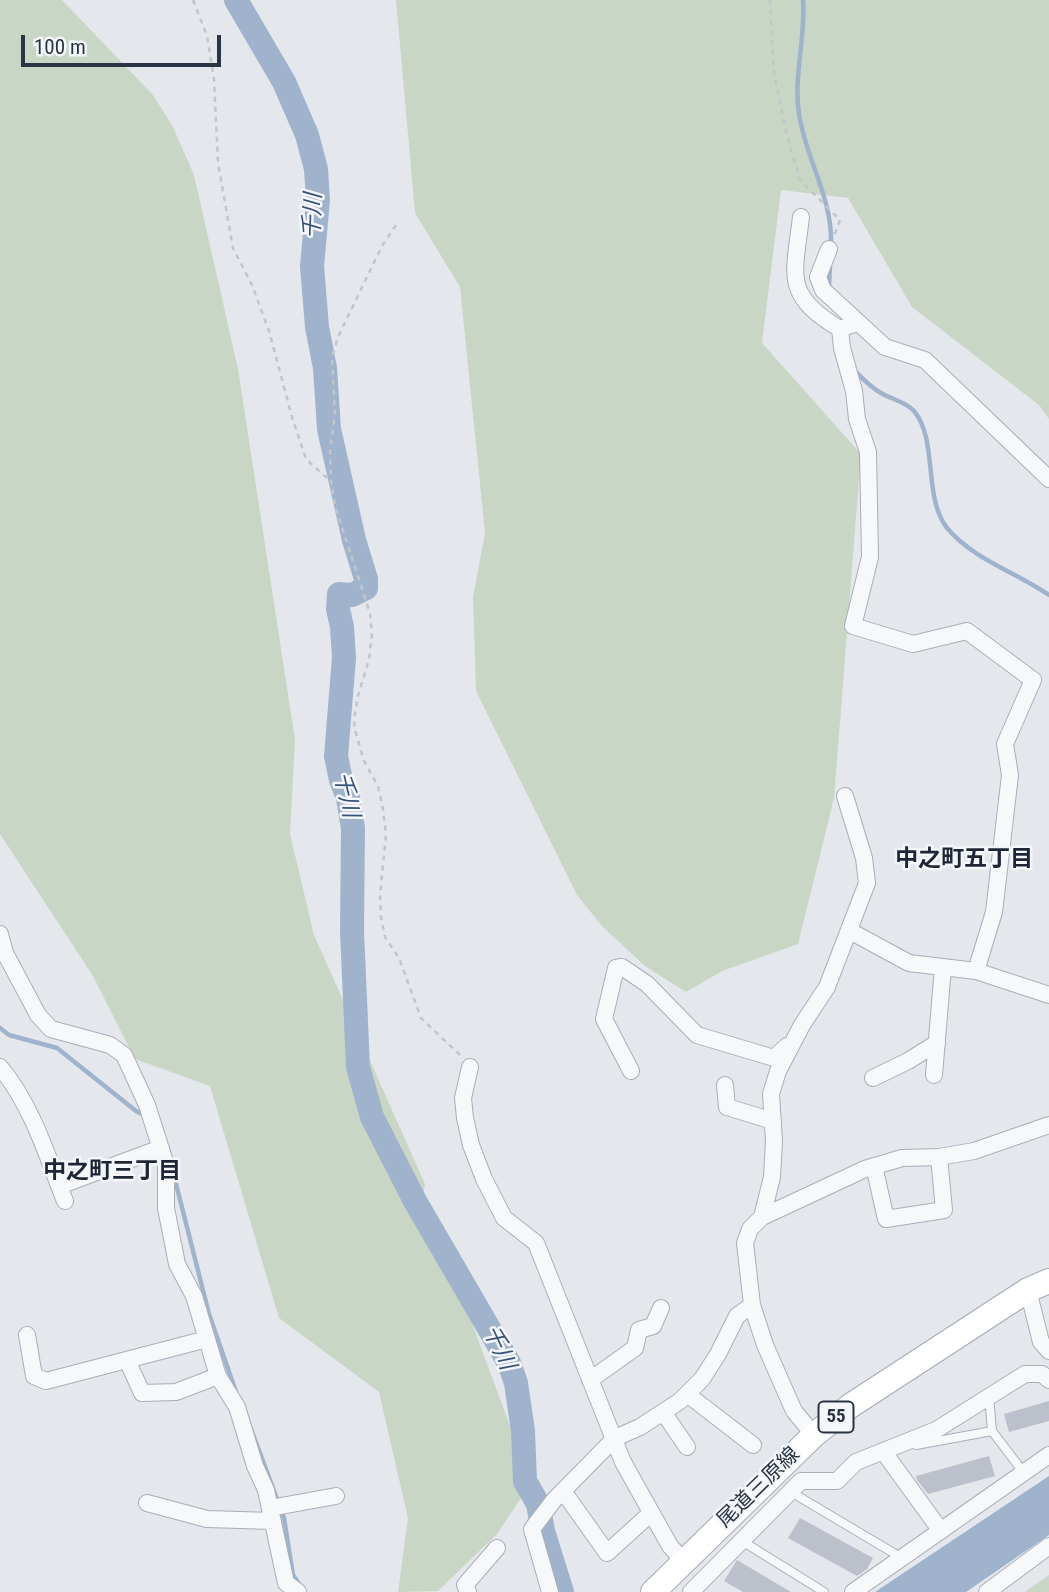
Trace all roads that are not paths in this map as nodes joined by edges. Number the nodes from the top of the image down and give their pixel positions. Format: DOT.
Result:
graph roads {
  1 [pos="801,217"];
  2 [pos="829,249"];
  3 [pos="857,323"];
  4 [pos="840,329"];
  5 [pos="1049,479"];
  6 [pos="845,796"];
  7 [pos="850,931"];
  8 [pos="0,934"];
  9 [pos="943,967"];
  10 [pos="976,971"];
  11 [pos="1049,995"];
  12 [pos="794,1040"];
  13 [pos="937,1043"];
  14 [pos="0,1067"];
  15 [pos="470,1067"];
  16 [pos="631,1071"];
  17 [pos="934,1075"];
  18 [pos="873,1079"];
  19 [pos="726,1085"];
  20 [pos="773,1121"];
  21 [pos="1049,1125"];
  22 [pos="160,1148"];
  23 [pos="939,1157"];
  24 [pos="874,1166"];
  25 [pos="762,1217"];
  26 [pos="1039,1285"];
  27 [pos="752,1305"];
  28 [pos="662,1308"];
  29 [pos="27,1335"];
  30 [pos="207,1339"];
  31 [pos="1049,1351"];
  32 [pos="127,1360"];
  33 [pos="218,1376"];
  34 [pos="590,1380"];
  35 [pos="1049,1380"];
  36 [pos="687,1394"];
  37 [pos="989,1396"];
  38 [pos="663,1412"];
  39 [pos="992,1431"];
  40 [pos="814,1434"];
  41 [pos="615,1438"];
  42 [pos="752,1445"];
  43 [pos="687,1447"];
  44 [pos="883,1451"];
  45 [pos="1049,1455"];
  46 [pos="1024,1473"];
  47 [pos="563,1491"];
  48 [pos="791,1492"];
  49 [pos="336,1496"];
  50 [pos="147,1503"];
  51 [pos="651,1513"];
  52 [pos="272,1514"];
  53 [pos="941,1531"];
  54 [pos="742,1541"];
  55 [pos="1049,1546"];
  56 [pos="497,1548"];
  57 [pos="902,1558"];
  58 [pos="683,1562"];
  59 [pos="289,1589"];
  60 [pos="468,1592"];
  61 [pos="550,1592"];
  62 [pos="653,1592"];
  63 [pos="692,1592"];
  64 [pos="824,1592"];
  65 [pos="853,1592"];
  66 [pos="987,1592"];
  1 -- 4 [label="street"];
  2 -- 3 [label="street"];
  3 -- 4 [label="street"];
  3 -- 5 [label="street"];
  4 -- 10 [label="street"];
  6 -- 7 [label="street"];
  7 -- 9 [label="street"];
  7 -- 12 [label="street"];
  8 -- 22 [label="street"];
  9 -- 10 [label="street"];
  9 -- 13 [label="street"];
  10 -- 11 [label="street"];
  12 -- 16 [label="street"];
  12 -- 20 [label="street"];
  13 -- 17 [label="street"];
  13 -- 18 [label="street"];
  14 -- 22 [label="street"];
  15 -- 34 [label="street"];
  19 -- 20 [label="street"];
  20 -- 25 [label="street"];
  21 -- 23 [label="street"];
  22 -- 30 [label="street"];
  23 -- 24 [label="street"];
  23 -- 24 [label="street"];
  24 -- 25 [label="street"];
  25 -- 27 [label="street"];
  26 -- 31 [label="street"];
  26 -- 40 [label="main road, 尾道三原線 / 55"];
  27 -- 36 [label="street"];
  27 -- 40 [label="street"];
  28 -- 34 [label="street"];
  29 -- 32 [label="street"];
  30 -- 32 [label="street"];
  30 -- 33 [label="street"];
  32 -- 33 [label="street"];
  33 -- 52 [label="street"];
  34 -- 41 [label="street"];
  35 -- 37 [label="street"];
  36 -- 38 [label="street"];
  36 -- 42 [label="street"];
  37 -- 39 [label="lane"];
  37 -- 44 [label="street"];
  38 -- 41 [label="street"];
  38 -- 43 [label="street"];
  39 -- 44 [label="lane"];
  39 -- 46 [label="lane"];
  40 -- 58 [label="main road, 尾道三原線 / 55"];
  41 -- 47 [label="street"];
  41 -- 51 [label="street"];
  44 -- 48 [label="street"];
  44 -- 53 [label="street"];
  45 -- 46 [label="street"];
  46 -- 53 [label="street"];
  47 -- 51 [label="street"];
  47 -- 61 [label="street"];
  48 -- 54 [label="street"];
  48 -- 57 [label="lane"];
  49 -- 52 [label="street"];
  50 -- 52 [label="street"];
  51 -- 58 [label="street"];
  52 -- 59 [label="street"];
  53 -- 57 [label="street"];
  54 -- 63 [label="street"];
  54 -- 64 [label="lane"];
  55 -- 66 [label="street"];
  56 -- 60 [label="street"];
  57 -- 65 [label="street"];
  58 -- 62 [label="main road, 尾道三原線 / 55"];
}
